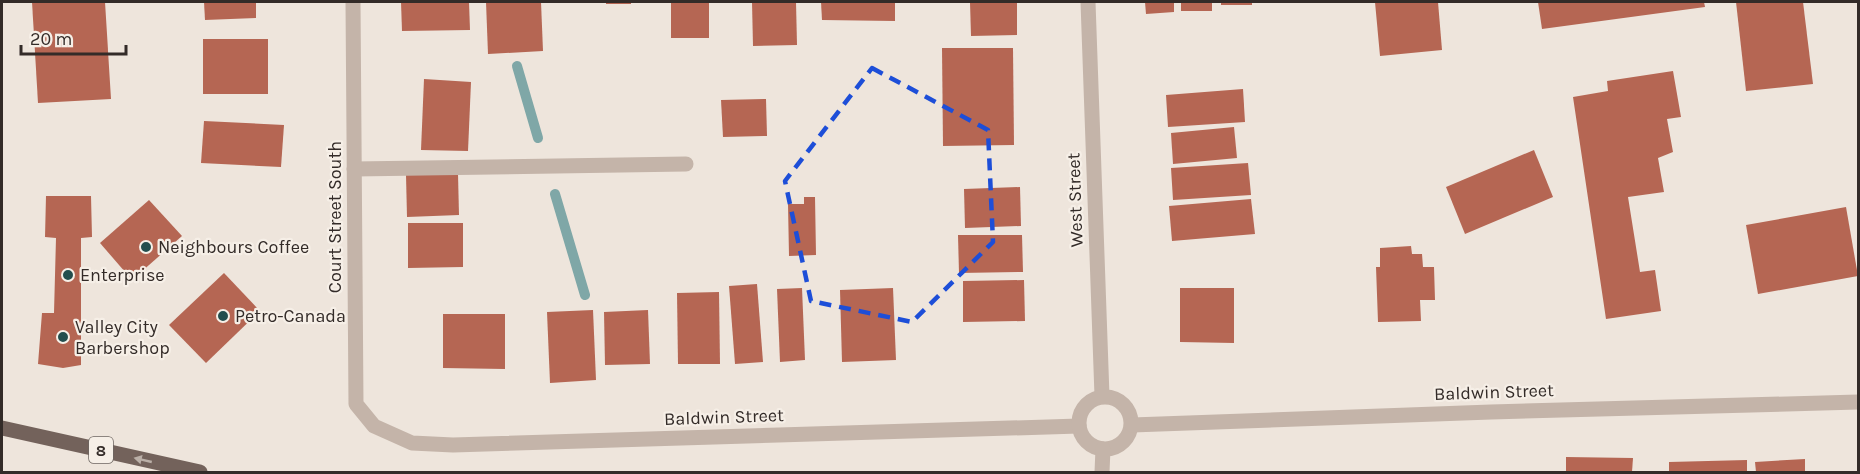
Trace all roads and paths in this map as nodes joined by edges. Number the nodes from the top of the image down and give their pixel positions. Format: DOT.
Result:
graph roads {
  1 [pos="353,2"];
  2 [pos="1088,2"];
  3 [pos="686,165"];
  4 [pos="354,169"];
  5 [pos="1102,396"];
  6 [pos="1858,402"];
  7 [pos="1132,425"];
  8 [pos="374,426"];
  9 [pos="1078,426"];
  10 [pos="2,428"];
  11 [pos="1103,449"];
  12 [pos="200,472"];
  13 [pos="1102,472"];
  1 -- 4 [label="street, Court Street South"];
  2 -- 5 [label="street, West Street"];
  3 -- 4 [label="street"];
  4 -- 8 [label="street, Court Street South"];
  5 -- 7 [label="street"];
  5 -- 9 [label="street"];
  6 -- 7 [label="street, Baldwin Street"];
  7 -- 11 [label="street"];
  8 -- 9 [label="street, Baldwin Street"];
  9 -- 11 [label="street"];
  12 -- 10 [label="main road, 8, one-way"];
  11 -- 13 [label="street"];
}
